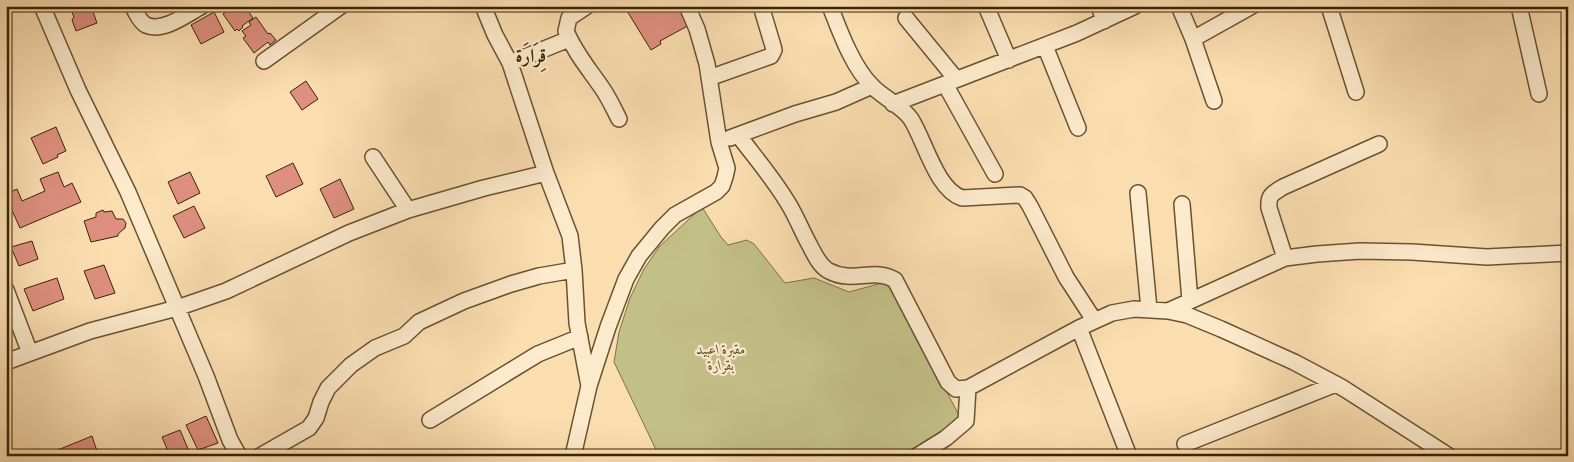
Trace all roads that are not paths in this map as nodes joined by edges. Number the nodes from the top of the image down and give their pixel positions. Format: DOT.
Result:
graph roads {
  1 [pos="42,6"];
  2 [pos="202,6"];
  3 [pos="342,6"];
  4 [pos="483,6"];
  5 [pos="687,6"];
  6 [pos="761,6"];
  7 [pos="830,6"];
  8 [pos="986,6"];
  9 [pos="1135,6"];
  10 [pos="1179,6"];
  11 [pos="1252,6"];
  12 [pos="1329,6"];
  13 [pos="1519,6"];
  14 [pos="582,8"];
  15 [pos="134,9"];
  16 [pos="1101,14"];
  17 [pos="906,18"];
  18 [pos="569,39"];
  19 [pos="1193,39"];
  20 [pos="1045,46"];
  21 [pos="1009,60"];
  22 [pos="264,61"];
  23 [pos="510,63"];
  24 [pos="709,78"];
  25 [pos="950,82"];
  26 [pos="872,86"];
  27 [pos="1356,92"];
  28 [pos="1539,94"];
  29 [pos="1214,101"];
  30 [pos="893,104"];
  31 [pos="619,120"];
  32 [pos="1078,128"];
  33 [pos="738,136"];
  34 [pos="720,142"];
  35 [pos="1379,144"];
  36 [pos="373,157"];
  37 [pos="546,173"];
  38 [pos="995,174"];
  39 [pos="1138,193"];
  40 [pos="1182,204"];
  41 [pos="408,210"];
  42 [pos="1568,253"];
  43 [pos="1285,258"];
  44 [pos="574,270"];
  45 [pos="6,290"];
  46 [pos="1190,301"];
  47 [pos="178,308"];
  48 [pos="1150,309"];
  49 [pos="1168,311"];
  50 [pos="1094,320"];
  51 [pos="1079,328"];
  52 [pos="580,337"];
  53 [pos="30,353"];
  54 [pos="6,362"];
  55 [pos="1336,384"];
  56 [pos="589,386"];
  57 [pos="968,388"];
  58 [pos="430,420"];
  59 [pos="1185,444"];
  60 [pos="1443,454"];
  61 [pos="239,456"];
  62 [pos="260,456"];
  63 [pos="572,456"];
  64 [pos="917,456"];
  65 [pos="1129,456"];
  1 -- 47 [label="street"];
  2 -- 15 [label="street"];
  3 -- 22 [label="street"];
  4 -- 23 [label="street"];
  5 -- 24 [label="street"];
  6 -- 24 [label="street"];
  7 -- 26 [label="street"];
  8 -- 21 [label="street"];
  9 -- 16 [label="street"];
  10 -- 19 [label="street"];
  11 -- 19 [label="street"];
  12 -- 27 [label="street"];
  13 -- 28 [label="street"];
  14 -- 18 [label="street"];
  16 -- 20 [label="street"];
  17 -- 25 [label="street"];
  18 -- 23 [label="street"];
  18 -- 31 [label="street"];
  19 -- 29 [label="street"];
  20 -- 21 [label="street"];
  20 -- 32 [label="street"];
  21 -- 25 [label="street"];
  23 -- 37 [label="street"];
  24 -- 34 [label="street"];
  25 -- 30 [label="street"];
  25 -- 38 [label="street"];
  26 -- 30 [label="street"];
  26 -- 33 [label="street"];
  30 -- 50 [label="street"];
  33 -- 34 [label="street"];
  33 -- 57 [label="street"];
  34 -- 56 [label="street"];
  35 -- 43 [label="street"];
  36 -- 41 [label="street"];
  37 -- 41 [label="street"];
  37 -- 44 [label="street"];
  39 -- 48 [label="street"];
  40 -- 46 [label="street"];
  41 -- 47 [label="street"];
  42 -- 43 [label="street"];
  43 -- 46 [label="street"];
  44 -- 52 [label="street"];
  44 -- 62 [label="street"];
  45 -- 53 [label="street"];
  46 -- 49 [label="street"];
  47 -- 53 [label="street"];
  47 -- 61 [label="street"];
  48 -- 49 [label="street"];
  48 -- 50 [label="street"];
  49 -- 55 [label="street"];
  50 -- 51 [label="street"];
  51 -- 57 [label="street"];
  51 -- 65 [label="street"];
  52 -- 56 [label="street"];
  52 -- 58 [label="street"];
  53 -- 54 [label="street"];
  55 -- 59 [label="street"];
  55 -- 60 [label="street"];
  56 -- 63 [label="street"];
  57 -- 64 [label="street"];
}
